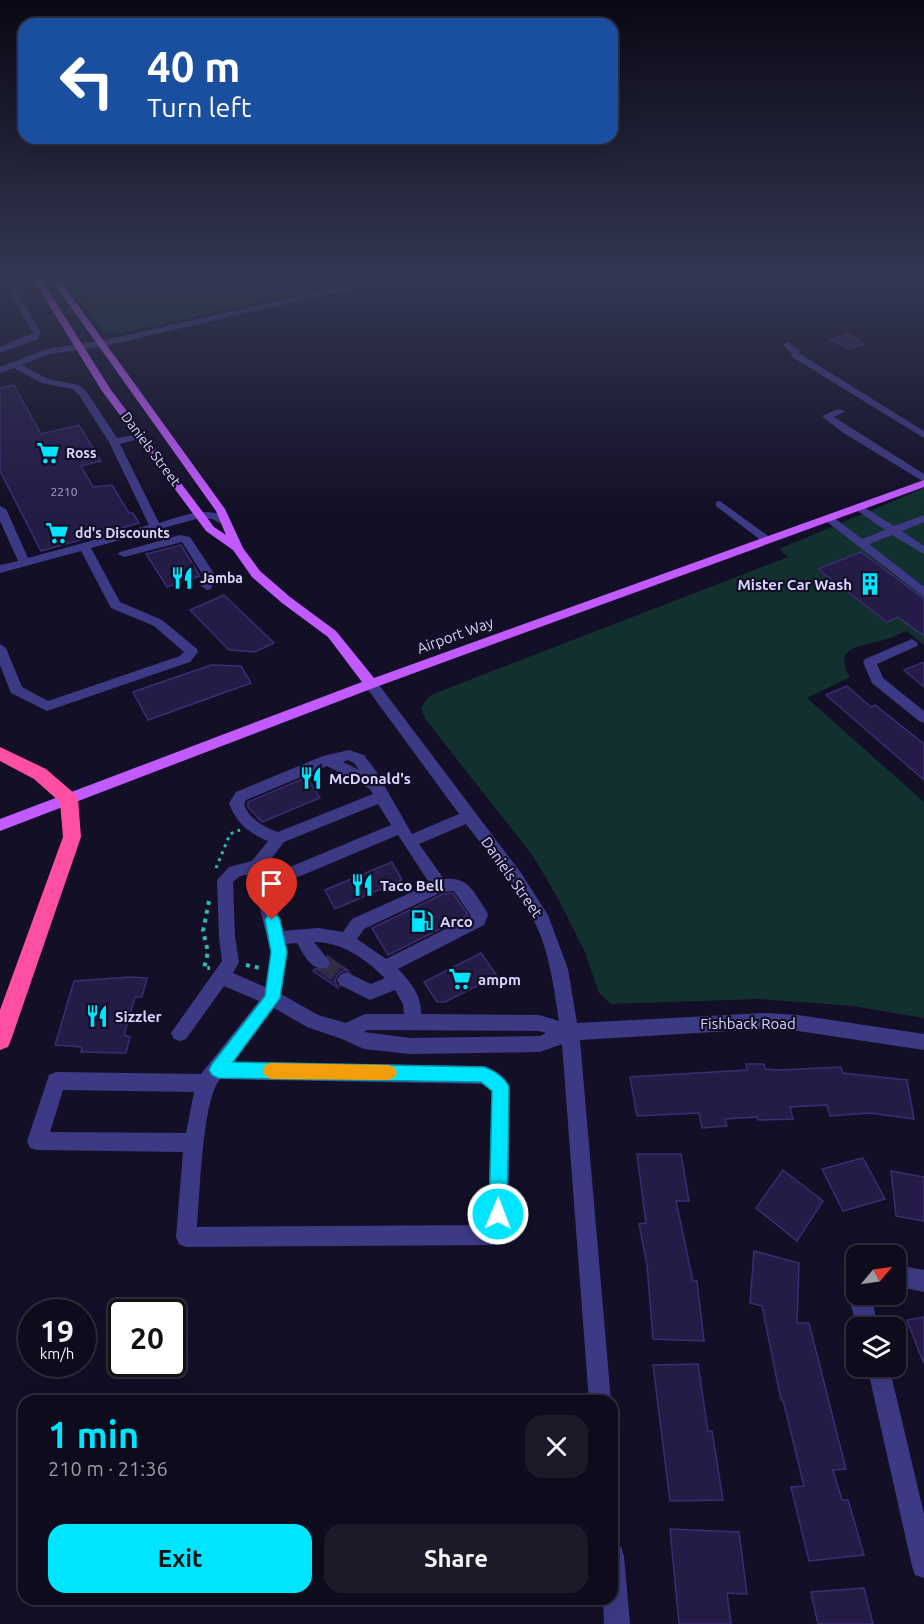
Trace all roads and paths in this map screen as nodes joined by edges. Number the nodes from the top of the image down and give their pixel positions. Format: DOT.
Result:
graph roads {
  1 [pos="56,355"];
  2 [pos="83,355"];
  3 [pos="108,355"];
  4 [pos="795,355"];
  5 [pos="19,366"];
  6 [pos="0,370"];
  7 [pos="0,378"];
  8 [pos="841,411"];
  9 [pos="142,435"];
  10 [pos="924,435"];
  11 [pos="114,442"];
  12 [pos="924,481"];
  13 [pos="720,504"];
  14 [pos="858,507"];
  15 [pos="0,510"];
  16 [pos="200,515"];
  17 [pos="828,518"];
  18 [pos="923,520"];
  19 [pos="226,523"];
  20 [pos="155,527"];
  21 [pos="894,531"];
  22 [pos="768,540"];
  23 [pos="861,543"];
  24 [pos="85,547"];
  25 [pos="237,548"];
  26 [pos="924,551"];
  27 [pos="124,554"];
  28 [pos="24,562"];
  29 [pos="0,569"];
  30 [pos="207,586"];
  31 [pos="924,593"];
  32 [pos="912,643"];
  33 [pos="0,648"];
  34 [pos="371,684"];
  35 [pos="924,718"];
  36 [pos="0,753"];
  37 [pos="380,792"];
  38 [pos="69,799"];
  39 [pos="469,816"];
  40 [pos="0,825"];
  41 [pos="400,828"];
  42 [pos="279,838"];
  43 [pos="409,842"];
  44 [pos="257,866"];
  45 [pos="263,885"];
  46 [pos="440,886"];
  47 [pos="302,937"];
  48 [pos="277,938"];
  49 [pos="346,942"];
  50 [pos="322,962"];
  51 [pos="384,968"];
  52 [pos="220,976"];
  53 [pos="346,980"];
  54 [pos="398,981"];
  55 [pos="272,998"];
  56 [pos="412,1022"];
  57 [pos="347,1032"];
  58 [pos="570,1032"];
  59 [pos="180,1033"];
  60 [pos="0,1040"];
  61 [pos="924,1042"];
  62 [pos="410,1046"];
  63 [pos="409,1073"];
  64 [pos="211,1077"];
  65 [pos="194,1143"];
  66 [pos="906,1278"];
  67 [pos="924,1281"];
  68 [pos="881,1377"];
  69 [pos="600,1395"];
  70 [pos="924,1566"];
  71 [pos="616,1605"];
  72 [pos="617,1624"];
  1 -- 5 [label="street"];
  2 -- 9 [label="main road, Daniels Street"];
  3 -- 19 [label="main road, Daniels Street"];
  4 -- 10 [label="street"];
  5 -- 6 [label="street"];
  5 -- 7 [label="street"];
  5 -- 11 [label="street"];
  8 -- 12 [label="street"];
  9 -- 11 [label="street"];
  9 -- 16 [label="main road, Daniels Street"];
  11 -- 20 [label="street"];
  12 -- 14 [label="main road, Airport Way"];
  13 -- 22 [label="street"];
  14 -- 17 [label="main road, Airport Way"];
  14 -- 21 [label="street"];
  15 -- 28 [label="street"];
  16 -- 19 [label="street"];
  16 -- 20 [label="street"];
  16 -- 25 [label="main road, Daniels Street"];
  17 -- 22 [label="main road, Airport Way"];
  17 -- 23 [label="street"];
  18 -- 21 [label="street"];
  19 -- 25 [label="main road, Daniels Street"];
  20 -- 24 [label="street"];
  21 -- 23 [label="street"];
  21 -- 26 [label="street"];
  22 -- 34 [label="main road, Airport Way"];
  23 -- 31 [label="street"];
  24 -- 28 [label="street"];
  24 -- 33 [label="street"];
  25 -- 34 [label="main road, Daniels Street"];
  27 -- 30 [label="street"];
  28 -- 29 [label="street"];
  32 -- 35 [label="street"];
  34 -- 38 [label="main road, Airport Way"];
  34 -- 39 [label="street, Daniels Street"];
  36 -- 38 [label="highway"];
  37 -- 41 [label="street"];
  37 -- 42 [label="street"];
  37 -- 42 [label="street"];
  38 -- 40 [label="main road, Airport Way"];
  38 -- 60 [label="highway"];
  39 -- 43 [label="street"];
  39 -- 58 [label="street, Daniels Street"];
  41 -- 43 [label="street"];
  41 -- 45 [label="street"];
  42 -- 44 [label="street"];
  43 -- 46 [label="street"];
  44 -- 45 [label="street"];
  44 -- 52 [label="street"];
  45 -- 48 [label="street"];
  46 -- 49 [label="street"];
  46 -- 51 [label="street"];
  47 -- 48 [label="street"];
  47 -- 49 [label="street"];
  47 -- 50 [label="street"];
  48 -- 55 [label="street"];
  49 -- 51 [label="street"];
  51 -- 54 [label="street"];
  52 -- 55 [label="street, Fishback Road"];
  52 -- 59 [label="street"];
  53 -- 54 [label="street"];
  54 -- 56 [label="street"];
  55 -- 57 [label="street, Fishback Road"];
  55 -- 64 [label="street"];
  56 -- 57 [label="street, Fishback Road"];
  56 -- 58 [label="street, Fishback Road"];
  57 -- 62 [label="street, Fishback Road"];
  58 -- 61 [label="street, Fishback Road"];
  58 -- 62 [label="street, Fishback Road"];
  58 -- 69 [label="street, Daniels Street"];
  62 -- 63 [label="street"];
  63 -- 64 [label="street"];
  63 -- 65 [label="street"];
  64 -- 65 [label="street"];
  64 -- 65 [label="street"];
  66 -- 67 [label="street"];
  68 -- 70 [label="street"];
  71 -- 72 [label="street"];
}
